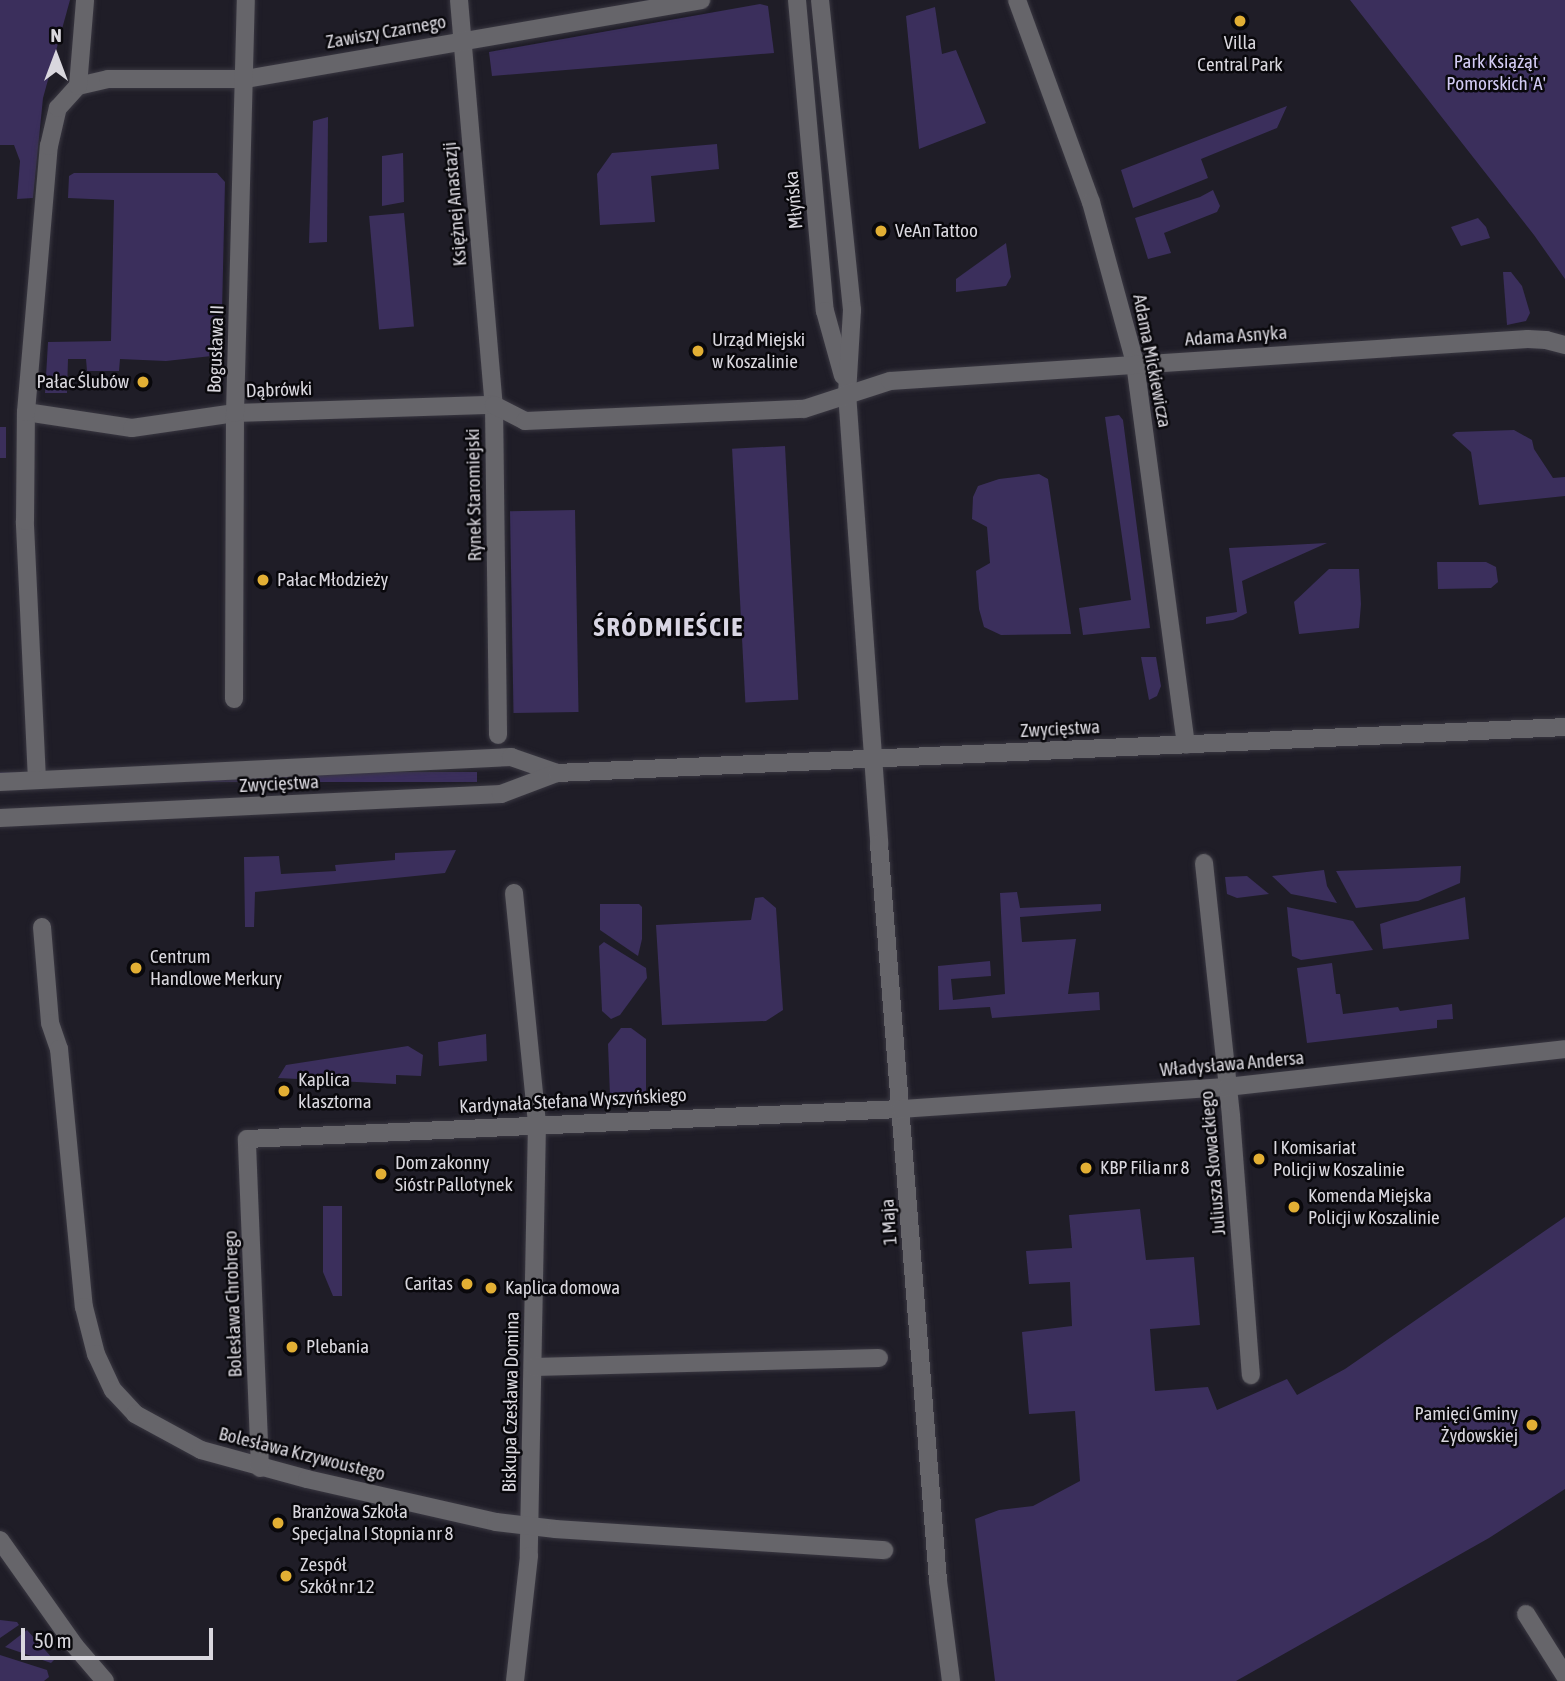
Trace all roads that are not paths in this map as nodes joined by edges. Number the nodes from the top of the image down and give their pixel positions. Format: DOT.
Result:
graph roads {
  1 [pos="85,0"];
  2 [pos="246,0"];
  3 [pos="459,0"];
  4 [pos="701,0"];
  5 [pos="797,0"];
  6 [pos="820,0"];
  7 [pos="1017,0"];
  8 [pos="462,40"];
  9 [pos="245,79"];
  10 [pos="78,86"];
  11 [pos="1565,345"];
  12 [pos="1135,363"];
  13 [pos="847,393"];
  14 [pos="494,405"];
  15 [pos="26,412"];
  16 [pos="235,413"];
  17 [pos="234,699"];
  18 [pos="1565,727"];
  19 [pos="498,735"];
  20 [pos="1186,745"];
  21 [pos="873,759"];
  22 [pos="557,774"];
  23 [pos="37,780"];
  24 [pos="0,782"];
  25 [pos="0,818"];
  26 [pos="1204,863"];
  27 [pos="514,893"];
  28 [pos="42,927"];
  29 [pos="1565,1049"];
  30 [pos="1227,1087"];
  31 [pos="901,1109"];
  32 [pos="537,1124"];
  33 [pos="247,1139"];
  34 [pos="879,1358"];
  35 [pos="533,1367"];
  36 [pos="1251,1375"];
  37 [pos="260,1468"];
  38 [pos="530,1526"];
  39 [pos="2,1549"];
  40 [pos="884,1550"];
  41 [pos="1526,1614"];
  42 [pos="1565,1676"];
  43 [pos="105,1681"];
  44 [pos="515,1681"];
  45 [pos="951,1681"];
  1 -- 10 [label="street"];
  2 -- 9 [label="street, Bogusława II"];
  3 -- 8 [label="street, Księżnej Anastazji"];
  4 -- 8 [label="street, Zawiszy Czarnego"];
  5 -- 13 [label="street, Młyńska"];
  6 -- 13 [label="street, Młyńska"];
  7 -- 12 [label="street, Adama Mickiewicza"];
  8 -- 9 [label="street, Zawiszy Czarnego"];
  8 -- 14 [label="street, Księżnej Anastazji"];
  9 -- 10 [label="street, Zawiszy Czarnego"];
  9 -- 16 [label="street, Bogusława II"];
  10 -- 15 [label="street"];
  11 -- 12 [label="street, Adama Asnyka"];
  12 -- 13 [label="street, Adama Asnyka"];
  12 -- 20 [label="street, Adama Mickiewicza"];
  13 -- 14 [label="street, Rynek Staromiejski"];
  13 -- 21 [label="street, Młyńska"];
  14 -- 16 [label="street, Dąbrówki"];
  14 -- 19 [label="street, Rynek Staromiejski"];
  15 -- 16 [label="street, Dąbrówki"];
  15 -- 23 [label="street"];
  16 -- 17 [label="street, Bogusława II"];
  18 -- 20 [label="street, Zwycięstwa"];
  20 -- 21 [label="street, Zwycięstwa"];
  21 -- 22 [label="street, Zwycięstwa"];
  21 -- 31 [label="street, 1 Maja"];
  22 -- 23 [label="street, Zwycięstwa"];
  22 -- 25 [label="street, Zwycięstwa"];
  23 -- 24 [label="street, Zwycięstwa"];
  26 -- 30 [label="street, Juliusza Słowackiego"];
  27 -- 32 [label="street, Biskupa Czesława Domina"];
  28 -- 37 [label="street, Bolesława Krzywoustego"];
  29 -- 30 [label="street, Władysława Andersa"];
  30 -- 31 [label="street, Władysława Andersa"];
  30 -- 36 [label="street, Juliusza Słowackiego"];
  31 -- 32 [label="street, Kardynała Stefana Wyszyńskiego"];
  31 -- 45 [label="street, 1 Maja"];
  32 -- 33 [label="street, Kardynała Stefana Wyszyńskiego"];
  32 -- 35 [label="street, Biskupa Czesława Domina"];
  33 -- 37 [label="street, Bolesława Chrobrego"];
  34 -- 35 [label="street"];
  35 -- 38 [label="street, Biskupa Czesława Domina"];
  37 -- 38 [label="street, Bolesława Krzywoustego"];
  38 -- 40 [label="street, Bolesława Krzywoustego"];
  38 -- 44 [label="street, Biskupa Czesława Domina"];
  39 -- 43 [label="street"];
  41 -- 42 [label="street"];
}
